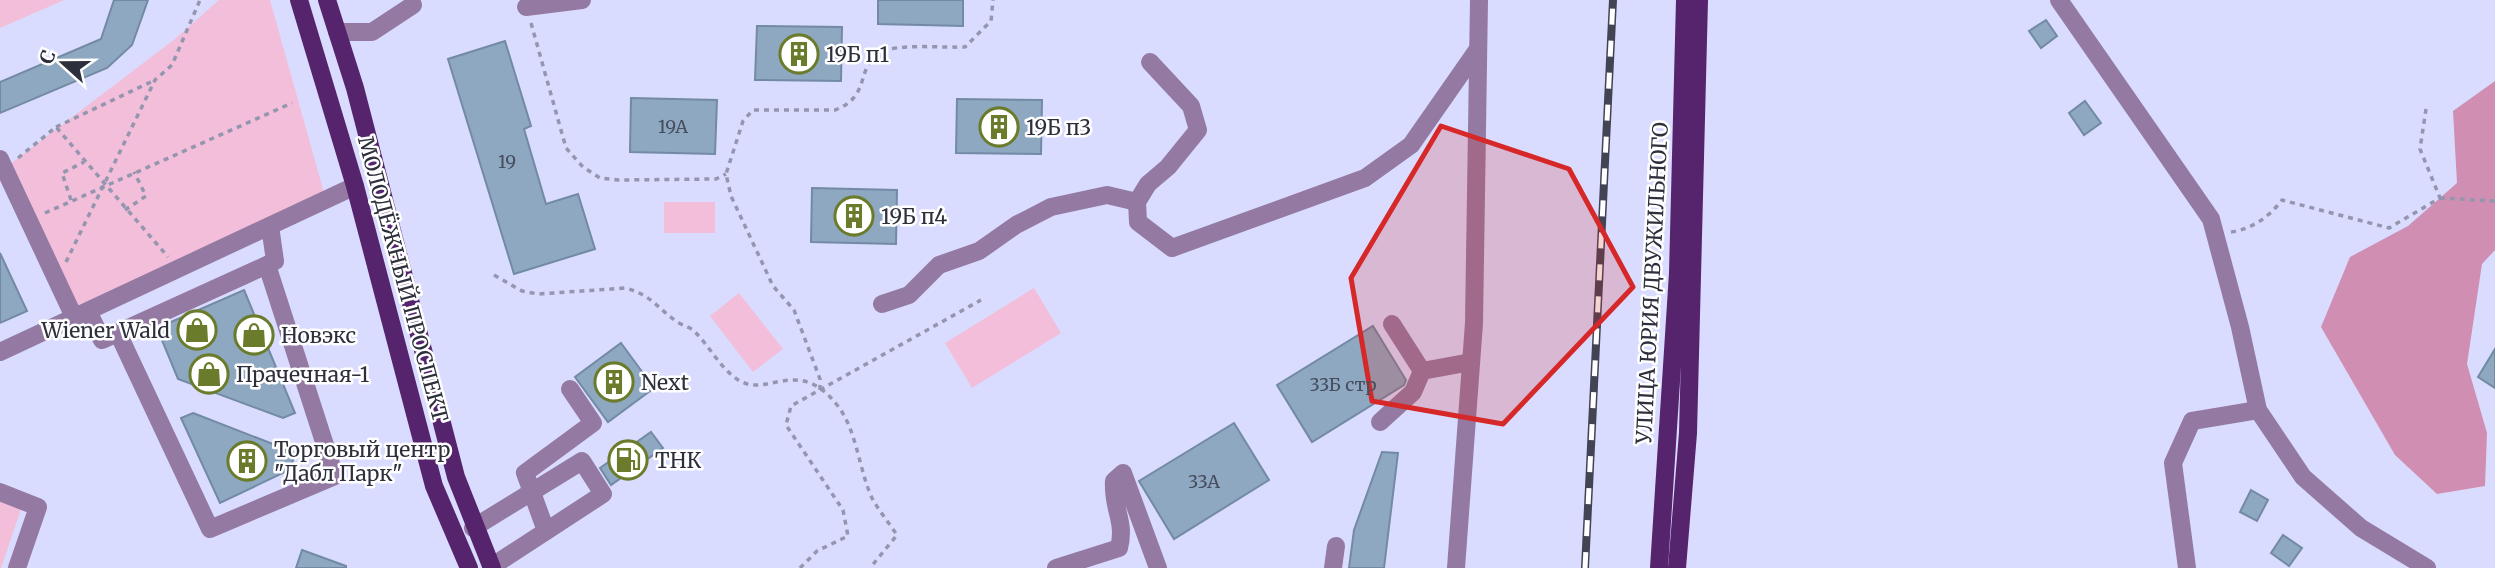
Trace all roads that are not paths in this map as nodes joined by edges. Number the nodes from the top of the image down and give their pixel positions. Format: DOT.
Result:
graph roads {
  1 [pos="299,0"];
  2 [pos="327,0"];
  3 [pos="582,0"];
  4 [pos="1479,0"];
  5 [pos="1685,0"];
  6 [pos="1699,0"];
  7 [pos="2059,0"];
  8 [pos="413,5"];
  9 [pos="526,7"];
  10 [pos="337,32"];
  11 [pos="1478,49"];
  12 [pos="1150,62"];
  13 [pos="3,163"];
  14 [pos="355,186"];
  15 [pos="1137,202"];
  16 [pos="270,226"];
  17 [pos="267,265"];
  18 [pos="882,304"];
  19 [pos="81,314"];
  20 [pos="1392,324"];
  21 [pos="118,333"];
  22 [pos="0,352"];
  23 [pos="1471,362"];
  24 [pos="1422,371"];
  25 [pos="570,389"];
  26 [pos="2258,410"];
  27 [pos="1380,422"];
  28 [pos="0,492"];
  29 [pos="533,493"];
  30 [pos="474,528"];
  31 [pos="546,531"];
  32 [pos="1336,546"];
  33 [pos="491,567"];
  34 [pos="17,568"];
  35 [pos="469,568"];
  36 [pos="1056,568"];
  37 [pos="1158,568"];
  38 [pos="1333,568"];
  39 [pos="1456,568"];
  40 [pos="1659,568"];
  41 [pos="1678,568"];
  42 [pos="2187,568"];
  43 [pos="2427,568"];
  1 -- 14 [label="main road, МОЛОДЁЖНЫЙ ПРОСПЕКТ"];
  2 -- 10 [label="main road, МОЛОДЁЖНЫЙ ПРОСПЕКТ"];
  3 -- 9 [label="street"];
  4 -- 11 [label="street"];
  5 -- 40 [label="main road, УЛИЦА ЮРИЯ ДВУЖИЛЬНОГО"];
  6 -- 41 [label="main road, УЛИЦА ЮРИЯ ДВУЖИЛЬНОГО"];
  7 -- 26 [label="street"];
  8 -- 10 [label="street"];
  10 -- 30 [label="main road, МОЛОДЁЖНЫЙ ПРОСПЕКТ"];
  11 -- 15 [label="street"];
  11 -- 23 [label="street"];
  12 -- 15 [label="street"];
  13 -- 19 [label="street"];
  14 -- 16 [label="street"];
  14 -- 35 [label="main road, МОЛОДЁЖНЫЙ ПРОСПЕКТ"];
  15 -- 18 [label="street"];
  16 -- 17 [label="street"];
  16 -- 19 [label="street"];
  17 -- 21 [label="street"];
  17 -- 21 [label="street"];
  19 -- 21 [label="street"];
  19 -- 22 [label="street"];
  20 -- 24 [label="street"];
  23 -- 24 [label="street"];
  23 -- 39 [label="street"];
  24 -- 27 [label="street"];
  25 -- 29 [label="street"];
  26 -- 42 [label="street"];
  26 -- 43 [label="street"];
  28 -- 34 [label="street"];
  29 -- 30 [label="street"];
  29 -- 31 [label="street"];
  29 -- 31 [label="street"];
  30 -- 33 [label="main road, МОЛОДЁЖНЫЙ ПРОСПЕКТ"];
  31 -- 33 [label="street"];
  32 -- 38 [label="street"];
  36 -- 37 [label="street"];
}
